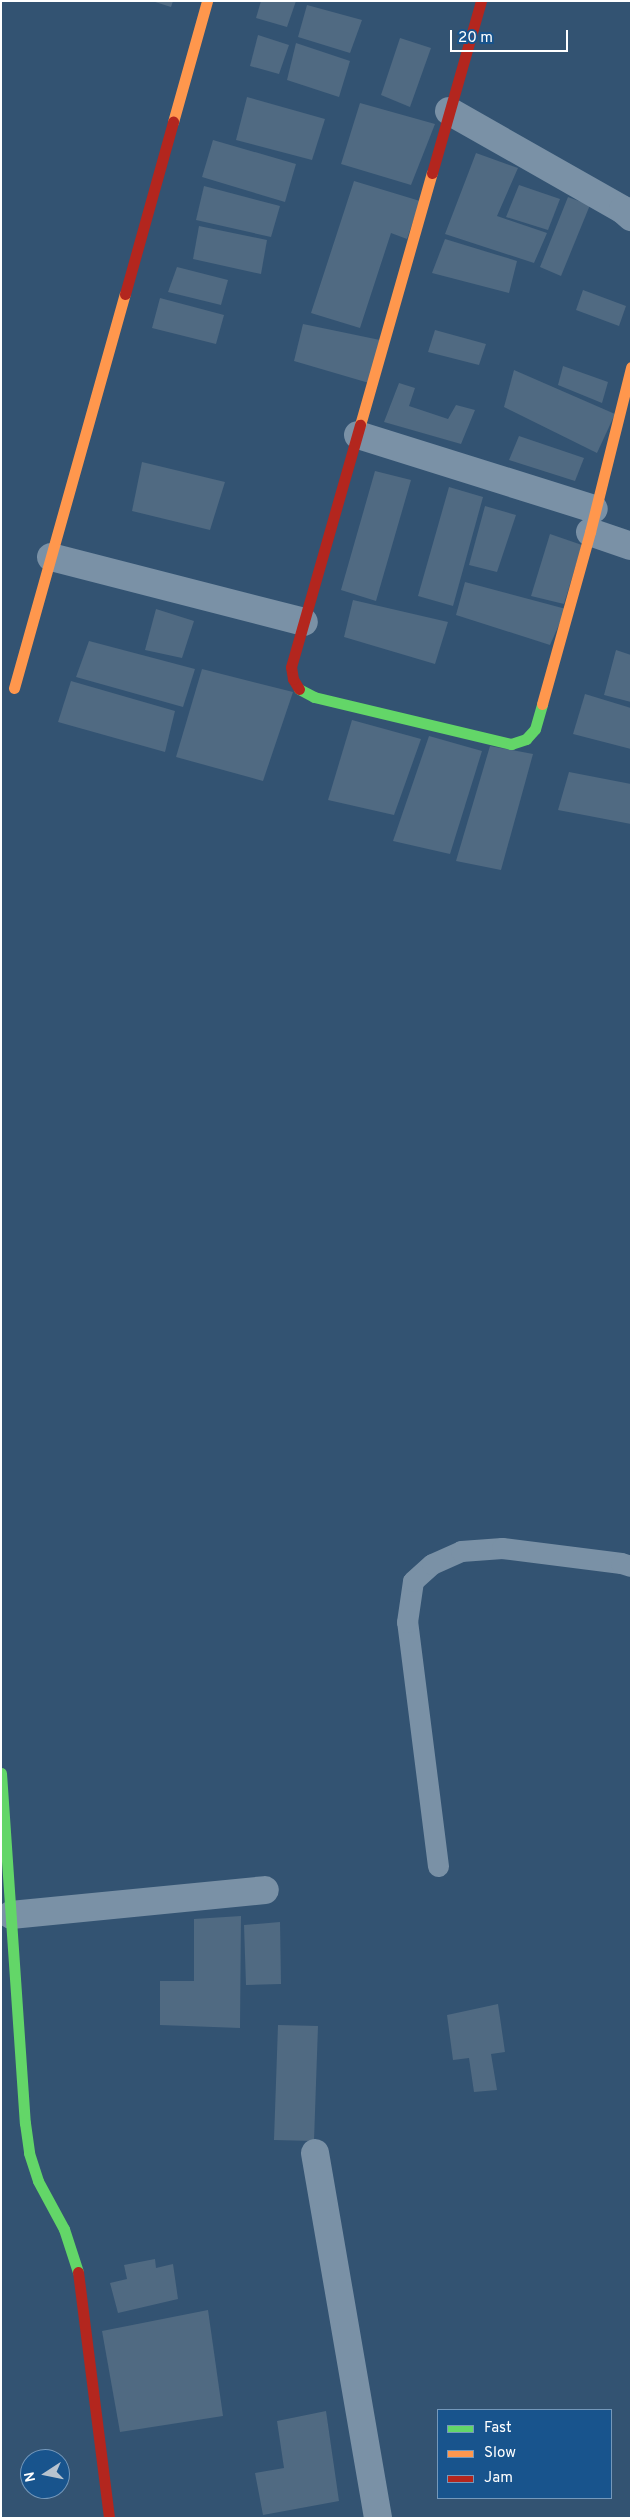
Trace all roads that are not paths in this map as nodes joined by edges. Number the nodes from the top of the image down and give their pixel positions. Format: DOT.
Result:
graph roads {
  1 [pos="207,1"];
  2 [pos="481,1"];
  3 [pos="449,111"];
  4 [pos="631,217"];
  5 [pos="631,367"];
  6 [pos="358,434"];
  7 [pos="592,521"];
  8 [pos="631,546"];
  9 [pos="51,557"];
  10 [pos="304,622"];
  11 [pos="14,688"];
  12 [pos="631,1566"];
  13 [pos="1,1773"];
  14 [pos="438,1866"];
  15 [pos="265,1890"];
  16 [pos="11,1915"];
  17 [pos="315,2153"];
  18 [pos="109,2518"];
  19 [pos="378,2518"];
  1 -- 9 [label="street"];
  2 -- 3 [label="street"];
  3 -- 4 [label="street"];
  3 -- 6 [label="street"];
  5 -- 7 [label="street"];
  6 -- 7 [label="street"];
  6 -- 10 [label="street"];
  7 -- 8 [label="street"];
  7 -- 10 [label="street"];
  9 -- 10 [label="street"];
  9 -- 11 [label="street"];
  12 -- 14 [label="lane"];
  13 -- 16 [label="street"];
  15 -- 16 [label="street"];
  16 -- 18 [label="street"];
  17 -- 19 [label="street"];
}
